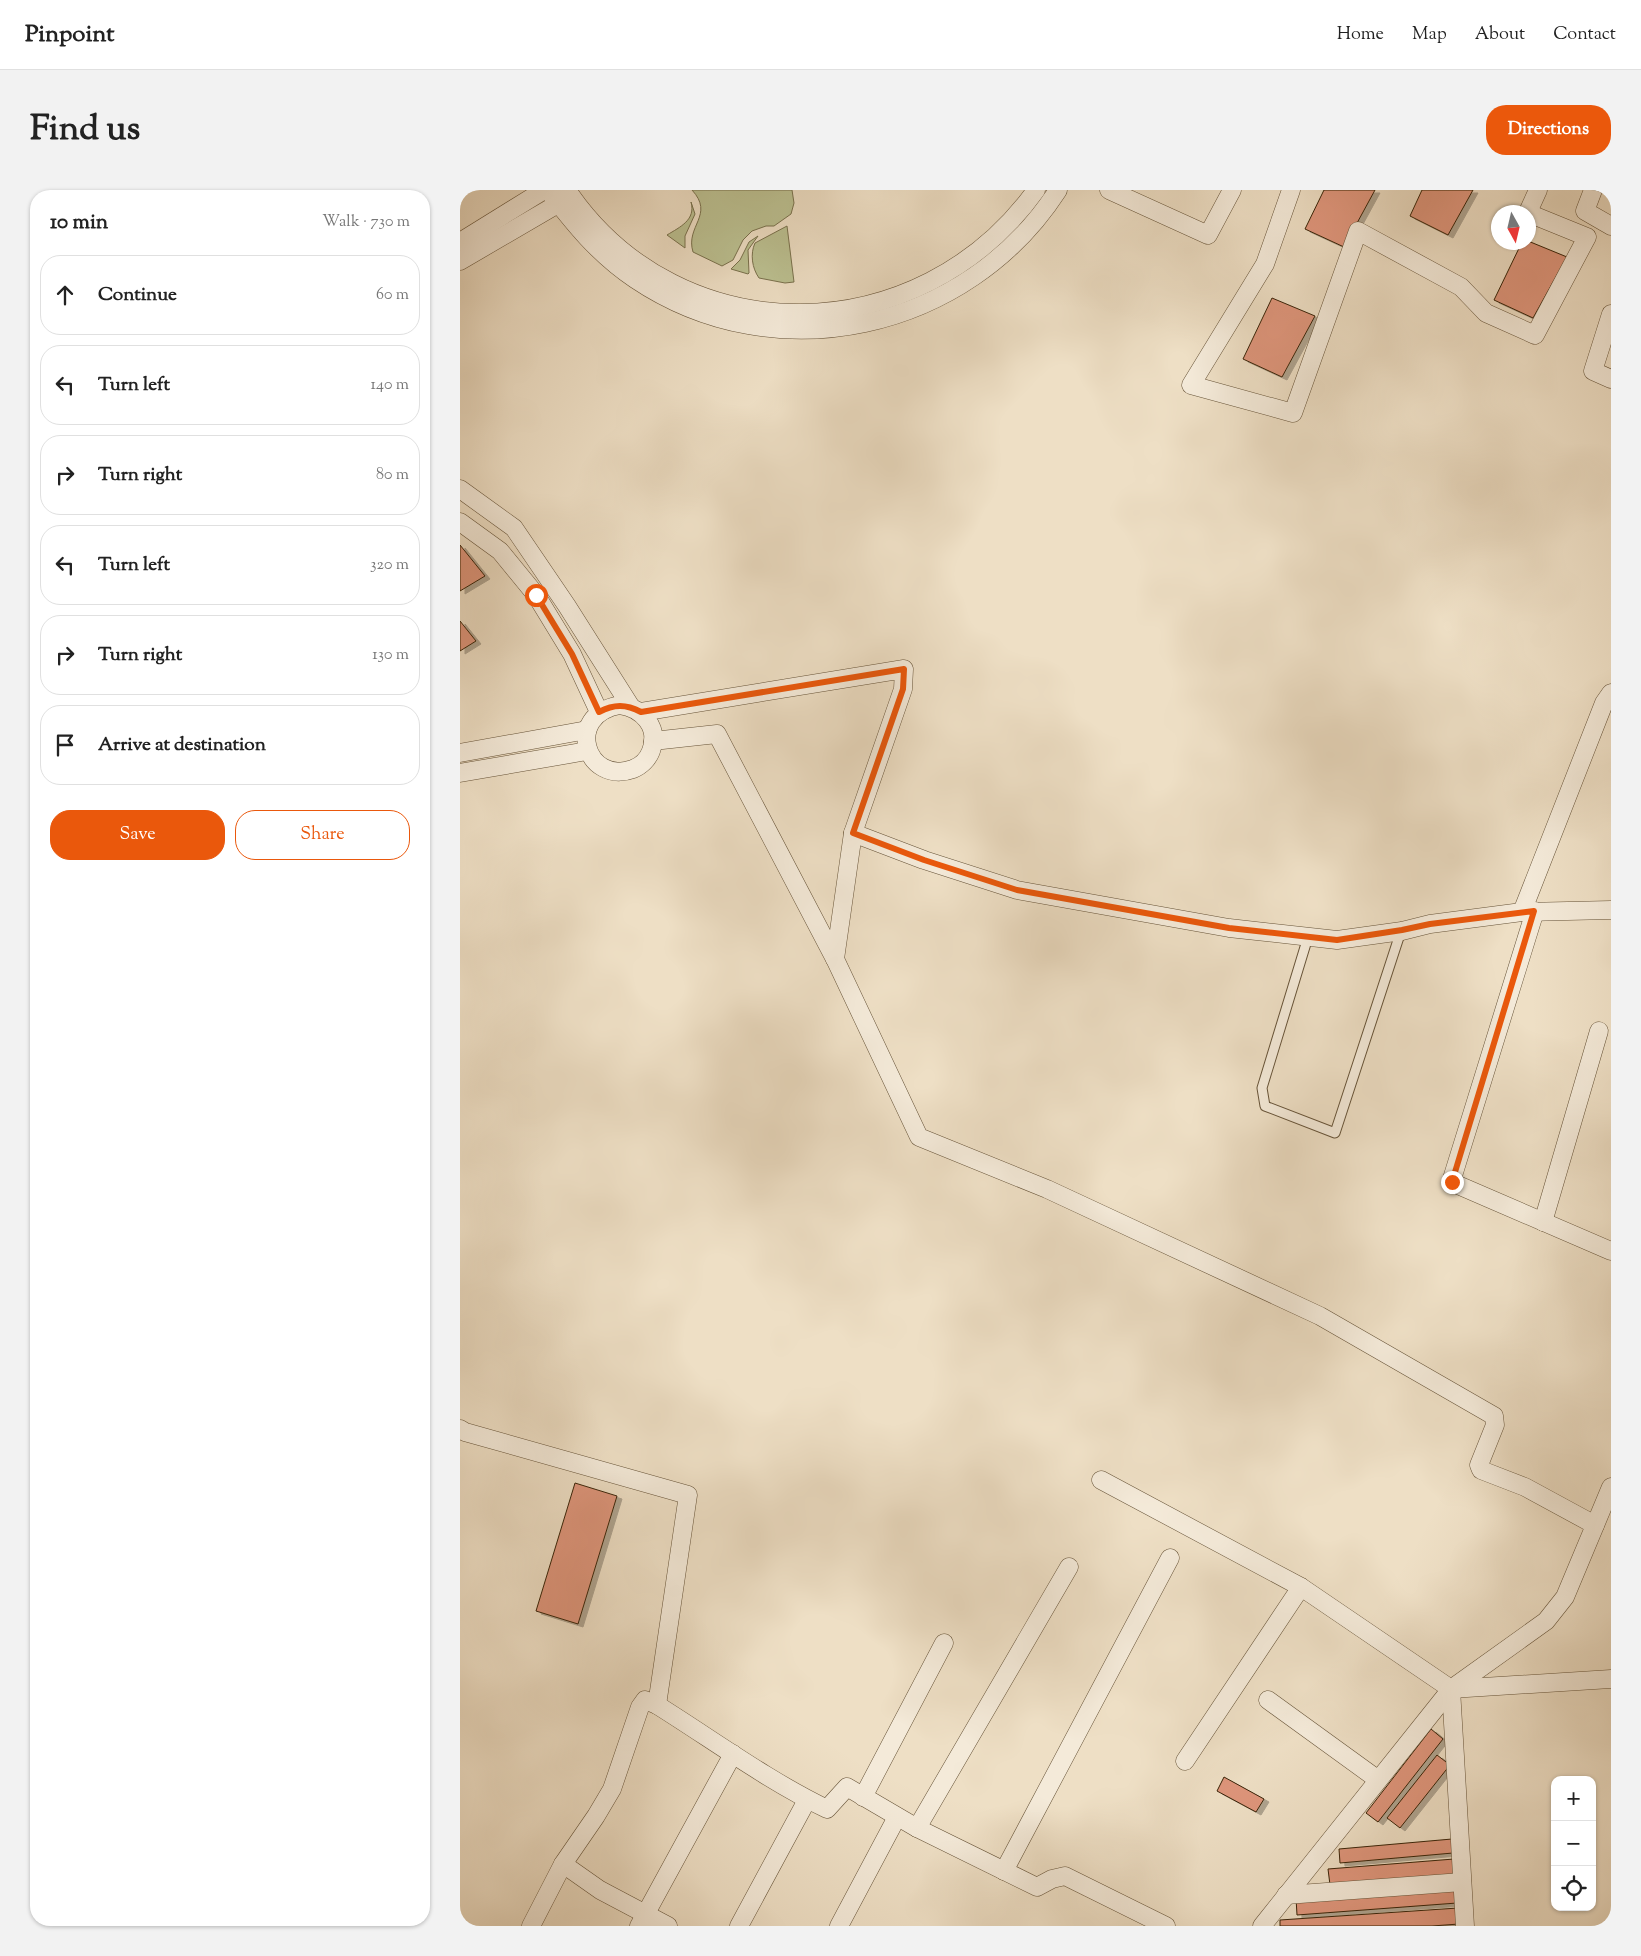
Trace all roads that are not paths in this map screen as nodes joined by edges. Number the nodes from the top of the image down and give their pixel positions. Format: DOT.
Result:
graph roads {
  1 [pos="544,190"];
  2 [pos="1036,190"];
  3 [pos="1058,190"];
  4 [pos="1109,190"];
  5 [pos="1232,190"];
  6 [pos="1291,190"];
  7 [pos="1538,190"];
  8 [pos="1593,190"];
  9 [pos="561,195"];
  10 [pos="1531,205"];
  11 [pos="1536,216"];
  12 [pos="1611,226"];
  13 [pos="460,242"];
  14 [pos="460,261"];
  15 [pos="1611,314"];
  16 [pos="1611,379"];
  17 [pos="460,488"];
  18 [pos="460,522"];
  19 [pos="1611,694"];
  20 [pos="636,709"];
  21 [pos="599,712"];
  22 [pos="587,730"];
  23 [pos="654,741"];
  24 [pos="587,751"];
  25 [pos="460,753"];
  26 [pos="460,773"];
  27 [pos="853,833"];
  28 [pos="1611,910"];
  29 [pos="1528,912"];
  30 [pos="1402,930"];
  31 [pos="1308,937"];
  32 [pos="836,959"];
  33 [pos="1599,1031"];
  34 [pos="1543,1222"];
  35 [pos="1611,1251"];
  36 [pos="460,1429"];
  37 [pos="1101,1480"];
  38 [pos="1611,1487"];
  39 [pos="1596,1525"];
  40 [pos="1170,1558"];
  41 [pos="1069,1567"];
  42 [pos="1301,1587"];
  43 [pos="944,1643"];
  44 [pos="1611,1679"];
  45 [pos="1451,1688"];
  46 [pos="1268,1700"];
  47 [pos="657,1705"];
  48 [pos="733,1754"];
  49 [pos="1185,1762"];
  50 [pos="1377,1779"];
  51 [pos="863,1796"];
  52 [pos="807,1800"];
  53 [pos="897,1817"];
  54 [pos="917,1828"];
  55 [pos="563,1864"];
  56 [pos="1004,1871"];
  57 [pos="1462,1882"];
  58 [pos="1286,1895"];
  59 [pos="642,1920"];
  60 [pos="531,1926"];
  61 [pos="668,1926"];
  62 [pos="739,1926"];
  63 [pos="839,1926"];
  64 [pos="1166,1926"];
  65 [pos="1262,1926"];
  66 [pos="1465,1926"];
  1 -- 13 [label="street"];
  2 -- 9 [label="street"];
  3 -- 9 [label="street"];
  4 -- 5 [label="street"];
  6 -- 11 [label="street"];
  7 -- 10 [label="street"];
  8 -- 12 [label="street"];
  9 -- 14 [label="street"];
  15 -- 16 [label="street"];
  17 -- 20 [label="street"];
  18 -- 21 [label="street"];
  19 -- 29 [label="street"];
  20 -- 21 [label="street"];
  20 -- 23 [label="street"];
  20 -- 27 [label="street"];
  21 -- 22 [label="street"];
  22 -- 24 [label="street"];
  22 -- 25 [label="street"];
  23 -- 24 [label="street"];
  23 -- 32 [label="street"];
  24 -- 26 [label="street"];
  27 -- 31 [label="street"];
  27 -- 32 [label="street"];
  28 -- 29 [label="street"];
  29 -- 30 [label="street"];
  29 -- 34 [label="street"];
  30 -- 31 [label="street"];
  30 -- 31 [label="lane"];
  32 -- 39 [label="street"];
  33 -- 34 [label="street"];
  34 -- 35 [label="street"];
  36 -- 47 [label="street"];
  37 -- 42 [label="street"];
  38 -- 39 [label="street"];
  39 -- 45 [label="street"];
  40 -- 56 [label="street"];
  41 -- 54 [label="street"];
  42 -- 45 [label="street"];
  42 -- 49 [label="street"];
  43 -- 51 [label="street"];
  44 -- 45 [label="street"];
  45 -- 50 [label="street"];
  45 -- 57 [label="street"];
  46 -- 50 [label="street"];
  47 -- 48 [label="street"];
  47 -- 55 [label="street"];
  48 -- 52 [label="street"];
  48 -- 59 [label="street"];
  50 -- 58 [label="street"];
  51 -- 52 [label="street"];
  51 -- 53 [label="street"];
  52 -- 62 [label="street"];
  53 -- 54 [label="street"];
  53 -- 63 [label="street"];
  54 -- 56 [label="street"];
  55 -- 59 [label="street"];
  55 -- 60 [label="street"];
  56 -- 64 [label="street"];
  57 -- 58 [label="street"];
  57 -- 66 [label="street"];
  58 -- 65 [label="street"];
  59 -- 61 [label="street"];
}
